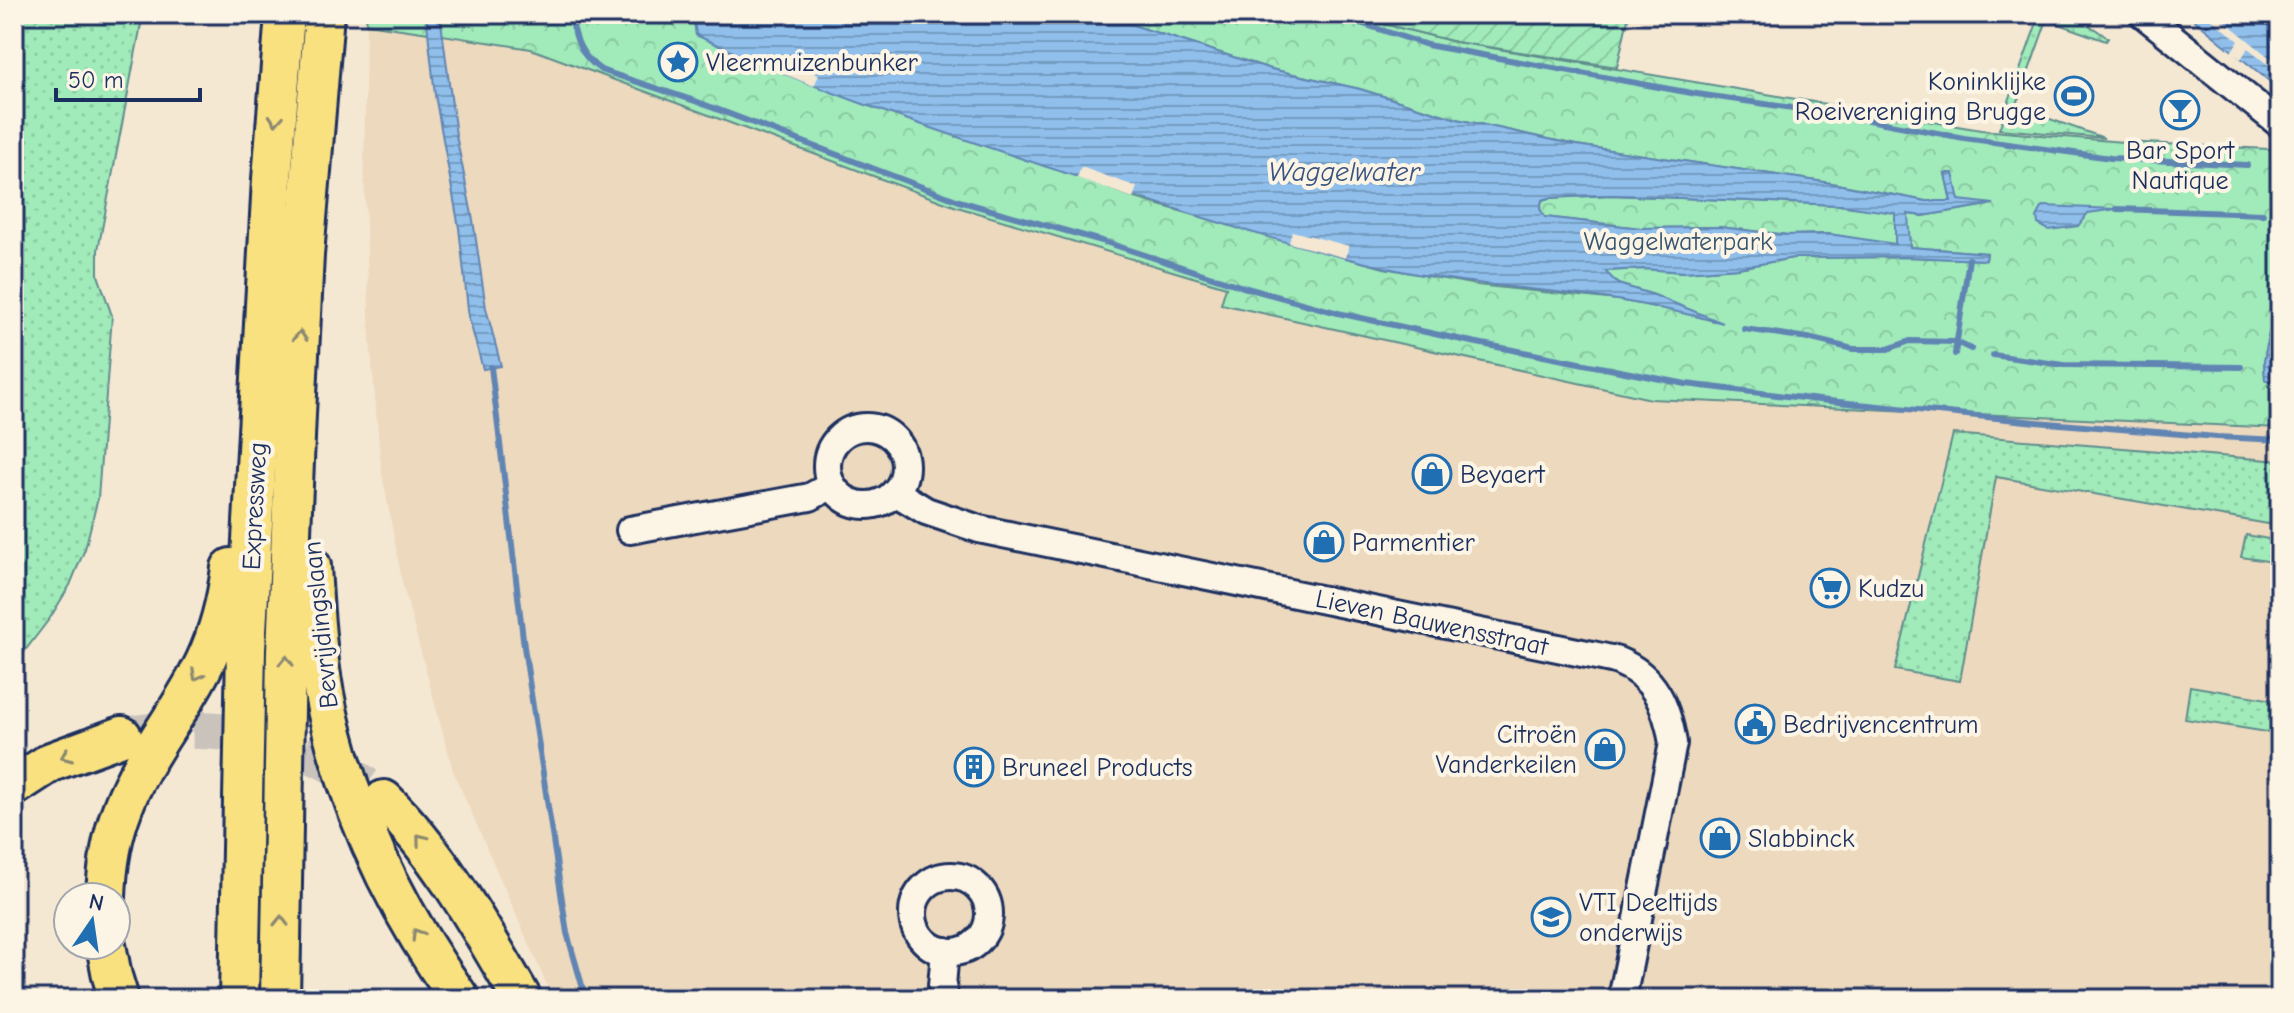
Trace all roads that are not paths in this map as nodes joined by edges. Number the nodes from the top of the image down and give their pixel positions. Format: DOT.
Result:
graph roads {
  1 [pos="285,14"];
  2 [pos="324,14"];
  3 [pos="2143,14"];
  4 [pos="2280,124"];
  5 [pos="296,414"];
  6 [pos="257,456"];
  7 [pos="832,485"];
  8 [pos="895,492"];
  9 [pos="630,530"];
  10 [pos="122,736"];
  11 [pos="14,786"];
  12 [pos="384,800"];
  13 [pos="108,881"];
  14 [pos="945,951"];
  15 [pos="109,961"];
  16 [pos="119,999"];
  17 [pos="239,999"];
  18 [pos="280,999"];
  19 [pos="460,999"];
  20 [pos="522,999"];
  21 [pos="945,999"];
  22 [pos="1622,999"];
  1 -- 6 [label="highway, Expressweg, one-way"];
  5 -- 2 [label="highway, Expressweg, one-way"];
  3 -- 4 [label="street"];
  18 -- 5 [label="highway, Expressweg, one-way"];
  19 -- 5 [label="highway, Bevrijdingslaan, one-way"];
  6 -- 13 [label="highway, one-way"];
  6 -- 17 [label="highway, Expressweg"];
  7 -- 8 [label="street"];
  7 -- 8 [label="street"];
  7 -- 9 [label="street"];
  8 -- 22 [label="street, Lieven Bauwensstraat"];
  10 -- 11 [label="highway, one-way"];
  20 -- 12 [label="highway, one-way"];
  14 -- 21 [label="street"];
  15 -- 16 [label="highway"];
}
